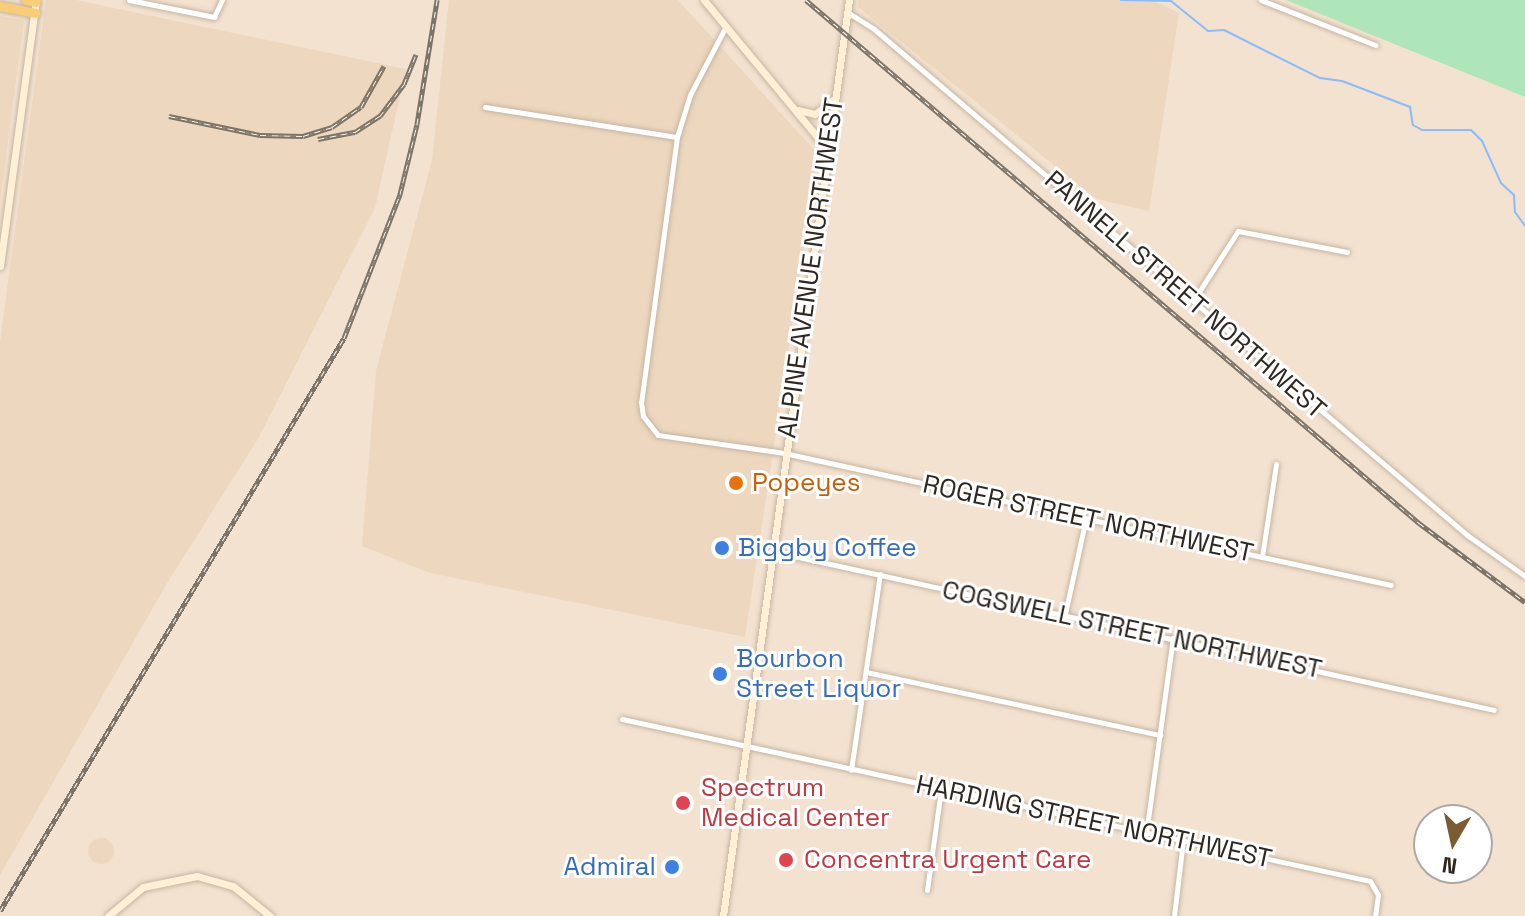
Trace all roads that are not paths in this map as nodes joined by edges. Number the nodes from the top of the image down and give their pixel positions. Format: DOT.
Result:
graph roads {
  1 [pos="130,0"];
  2 [pos="222,0"];
  3 [pos="704,0"];
  4 [pos="849,0"];
  5 [pos="1261,0"];
  6 [pos="33,1"];
  7 [pos="0,6"];
  8 [pos="847,12"];
  9 [pos="35,13"];
  10 [pos="726,26"];
  11 [pos="1375,45"];
  12 [pos="836,97"];
  13 [pos="791,105"];
  14 [pos="485,107"];
  15 [pos="677,137"];
  16 [pos="829,151"];
  17 [pos="1347,252"];
  18 [pos="0,266"];
  19 [pos="1193,301"];
  20 [pos="784,453"];
  21 [pos="1276,464"];
  22 [pos="1086,518"];
  23 [pos="770,551"];
  24 [pos="1262,557"];
  25 [pos="880,574"];
  26 [pos="1525,576"];
  27 [pos="1391,585"];
  28 [pos="1065,614"];
  29 [pos="1173,638"];
  30 [pos="866,672"];
  31 [pos="1494,710"];
  32 [pos="622,719"];
  33 [pos="1160,735"];
  34 [pos="744,745"];
  35 [pos="851,770"];
  36 [pos="941,789"];
  37 [pos="1146,834"];
  38 [pos="1183,841"];
  39 [pos="927,890"];
  40 [pos="108,916"];
  41 [pos="270,916"];
  42 [pos="723,916"];
  43 [pos="1174,916"];
  44 [pos="1375,916"];
  1 -- 2 [label="street"];
  3 -- 10 [label="main road"];
  4 -- 8 [label="main road, ALPINE AVENUE NORTHWEST"];
  5 -- 11 [label="street"];
  6 -- 9 [label="main road"];
  7 -- 9 [label="highway"];
  8 -- 12 [label="main road, ALPINE AVENUE NORTHWEST"];
  8 -- 19 [label="street, PANNELL STREET NORTHWEST"];
  9 -- 18 [label="main road"];
  10 -- 13 [label="main road"];
  10 -- 15 [label="street"];
  12 -- 13 [label="main road"];
  12 -- 16 [label="main road, ALPINE AVENUE NORTHWEST"];
  13 -- 16 [label="main road"];
  14 -- 15 [label="street"];
  15 -- 20 [label="street, ROGER STREET NORTHWEST"];
  16 -- 20 [label="main road, ALPINE AVENUE NORTHWEST"];
  17 -- 19 [label="street"];
  19 -- 26 [label="street, PANNELL STREET NORTHWEST"];
  20 -- 22 [label="street, ROGER STREET NORTHWEST"];
  20 -- 23 [label="main road, ALPINE AVENUE NORTHWEST"];
  21 -- 24 [label="street"];
  22 -- 24 [label="street, ROGER STREET NORTHWEST"];
  22 -- 28 [label="street"];
  23 -- 25 [label="street, COGSWELL STREET NORTHWEST"];
  23 -- 34 [label="main road, ALPINE AVENUE NORTHWEST"];
  24 -- 27 [label="street, ROGER STREET NORTHWEST"];
  25 -- 28 [label="street, COGSWELL STREET NORTHWEST"];
  25 -- 30 [label="street"];
  28 -- 29 [label="street, COGSWELL STREET NORTHWEST"];
  29 -- 31 [label="street, COGSWELL STREET NORTHWEST"];
  29 -- 33 [label="street"];
  30 -- 33 [label="street"];
  30 -- 35 [label="street"];
  32 -- 34 [label="street, HARDING STREET NORTHWEST"];
  33 -- 37 [label="street"];
  34 -- 35 [label="street, HARDING STREET NORTHWEST"];
  34 -- 42 [label="main road, ALPINE AVENUE NORTHWEST"];
  35 -- 36 [label="street, HARDING STREET NORTHWEST"];
  36 -- 37 [label="street, HARDING STREET NORTHWEST"];
  36 -- 39 [label="street"];
  37 -- 38 [label="street, HARDING STREET NORTHWEST"];
  38 -- 43 [label="street"];
  38 -- 44 [label="street, HARDING STREET NORTHWEST"];
  40 -- 41 [label="main road"];
}
